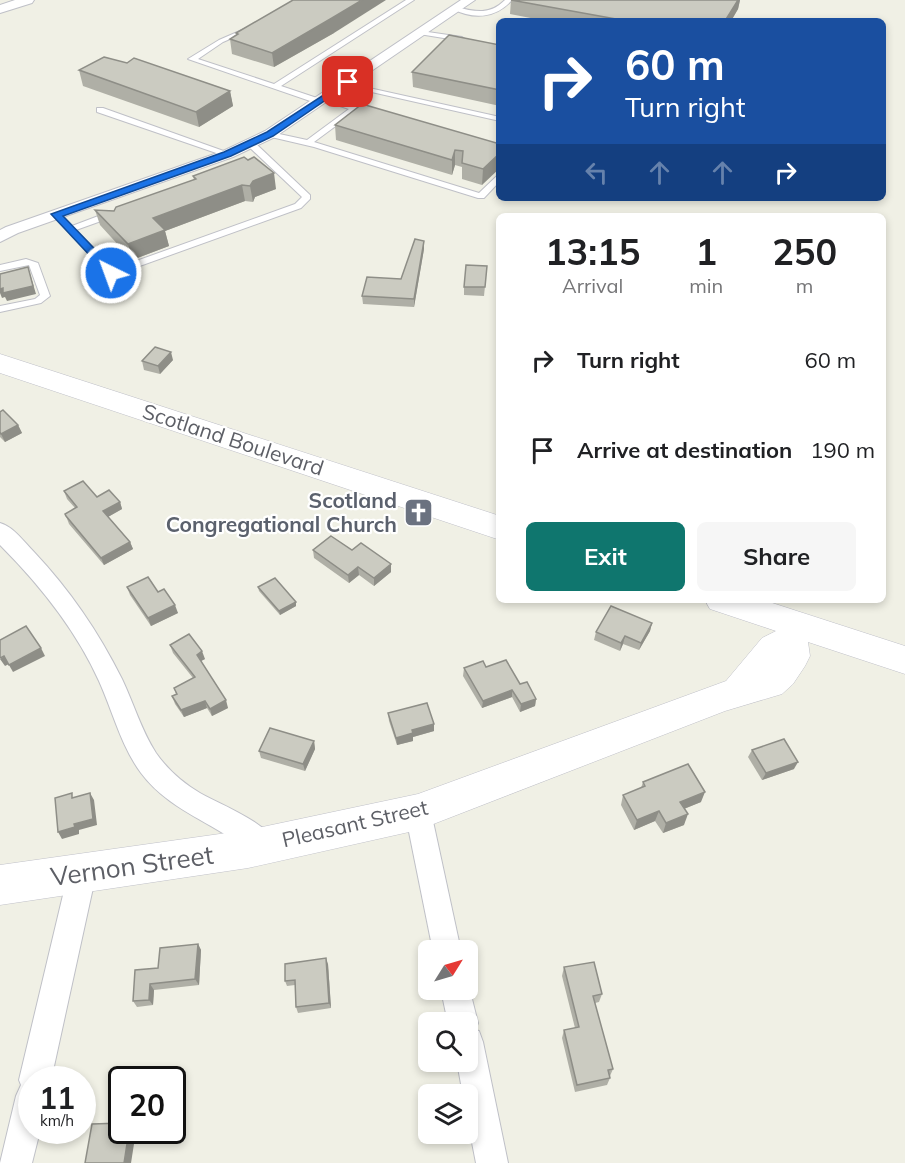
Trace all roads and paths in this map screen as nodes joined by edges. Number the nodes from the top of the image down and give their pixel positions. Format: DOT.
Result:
graph roads {
  1 [pos="28,0"];
  2 [pos="411,0"];
  3 [pos="509,0"];
  4 [pos="461,3"];
  5 [pos="0,9"];
  6 [pos="262,21"];
  7 [pos="422,33"];
  8 [pos="466,40"];
  9 [pos="345,84"];
  10 [pos="275,87"];
  11 [pos="321,99"];
  12 [pos="355,108"];
  13 [pos="100,110"];
  14 [pos="377,115"];
  15 [pos="496,118"];
  16 [pos="270,134"];
  17 [pos="250,143"];
  18 [pos="308,143"];
  19 [pos="228,154"];
  20 [pos="266,158"];
  21 [pos="256,162"];
  22 [pos="496,179"];
  23 [pos="125,209"];
  24 [pos="56,214"];
  25 [pos="71,228"];
  26 [pos="0,237"];
  27 [pos="0,268"];
  28 [pos="35,268"];
  29 [pos="0,276"];
  30 [pos="0,309"];
  31 [pos="0,363"];
  32 [pos="496,527"];
  33 [pos="0,531"];
  34 [pos="729,603"];
  35 [pos="795,632"];
  36 [pos="905,660"];
  37 [pos="418,812"];
  38 [pos="264,846"];
  39 [pos="82,874"];
  40 [pos="0,885"];
  41 [pos="445,940"];
  42 [pos="38,1066"];
  43 [pos="474,1072"];
  44 [pos="21,1144"];
  45 [pos="16,1163"];
  46 [pos="492,1163"];
  1 -- 5 [label="street"];
  2 -- 10 [label="lane"];
  3 -- 4 [label="lane"];
  4 -- 7 [label="street"];
  6 -- 10 [label="lane"];
  7 -- 8 [label="lane"];
  7 -- 9 [label="street"];
  9 -- 11 [label="street"];
  9 -- 15 [label="lane"];
  10 -- 11 [label="lane"];
  11 -- 12 [label="lane"];
  11 -- 16 [label="street"];
  12 -- 14 [label="lane"];
  12 -- 18 [label="lane"];
  13 -- 19 [label="lane"];
  16 -- 17 [label="street"];
  16 -- 18 [label="lane"];
  17 -- 19 [label="street"];
  17 -- 20 [label="lane"];
  18 -- 22 [label="lane"];
  19 -- 24 [label="street"];
  20 -- 21 [label="lane"];
  20 -- 25 [label="lane"];
  23 -- 25 [label="lane"];
  24 -- 25 [label="lane"];
  24 -- 26 [label="street"];
  27 -- 28 [label="lane"];
  28 -- 29 [label="lane"];
  28 -- 30 [label="lane"];
  31 -- 32 [label="main road, Scotland Boulevard"];
  33 -- 38 [label="street, Pleasant Street"];
  34 -- 35 [label="main road"];
  35 -- 36 [label="main road"];
  35 -- 37 [label="main road, Pleasant Street"];
  37 -- 38 [label="main road, Pleasant Street"];
  37 -- 41 [label="street"];
  38 -- 39 [label="main road, Vernon Street"];
  39 -- 40 [label="main road, Vernon Street"];
  39 -- 42 [label="street"];
  43 -- 46 [label="street"];
  44 -- 45 [label="street"];
}
